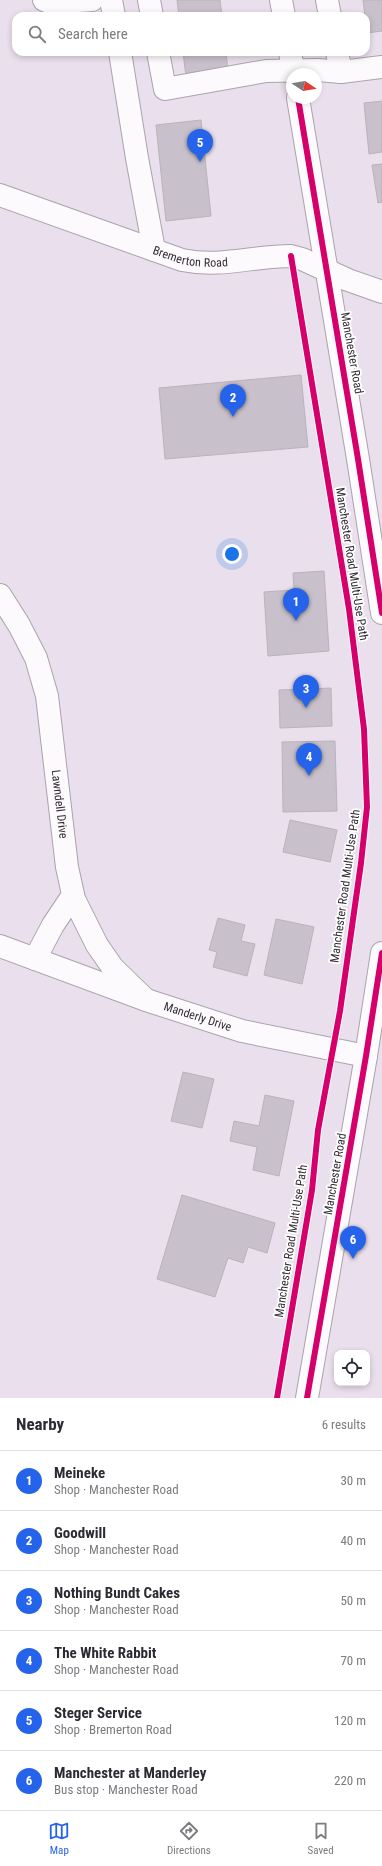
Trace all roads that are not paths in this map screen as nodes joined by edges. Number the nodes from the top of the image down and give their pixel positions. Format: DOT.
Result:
graph roads {
  1 [pos="44,0"];
  2 [pos="92,0"];
  3 [pos="111,0"];
  4 [pos="149,0"];
  5 [pos="281,0"];
  6 [pos="327,0"];
  7 [pos="113,12"];
  8 [pos="151,12"];
  9 [pos="283,12"];
  10 [pos="329,12"];
  11 [pos="121,56"];
  12 [pos="159,56"];
  13 [pos="339,62"];
  14 [pos="292,65"];
  15 [pos="382,68"];
  16 [pos="299,104"];
  17 [pos="0,195"];
  18 [pos="154,250"];
  19 [pos="327,271"];
  20 [pos="382,292"];
  21 [pos="0,595"];
  22 [pos="382,613"];
  23 [pos="74,895"];
  24 [pos="0,946"];
  25 [pos="382,953"];
  26 [pos="35,959"];
  27 [pos="146,1000"];
  28 [pos="366,1056"];
  29 [pos="307,1398"];
  1 -- 2 [label="street"];
  3 -- 7 [label="street"];
  4 -- 8 [label="street"];
  5 -- 9 [label="street"];
  6 -- 10 [label="street"];
  11 -- 18 [label="street"];
  12 -- 14 [label="street"];
  13 -- 14 [label="street"];
  13 -- 15 [label="street"];
  16 -- 19 [label="street, Manchester Road"];
  17 -- 18 [label="street, Bremerton Road"];
  18 -- 19 [label="street, Bremerton Road"];
  19 -- 20 [label="street, Bremerton Road"];
  19 -- 22 [label="street, Manchester Road"];
  21 -- 23 [label="street, Lawndell Drive"];
  23 -- 26 [label="street"];
  23 -- 27 [label="street, Lawndell Drive"];
  24 -- 26 [label="street, Manderly Drive"];
  25 -- 28 [label="street, Manchester Road"];
  26 -- 27 [label="street, Manderly Drive"];
  27 -- 28 [label="street, Manderly Drive"];
  28 -- 29 [label="street, Manchester Road"];
}
